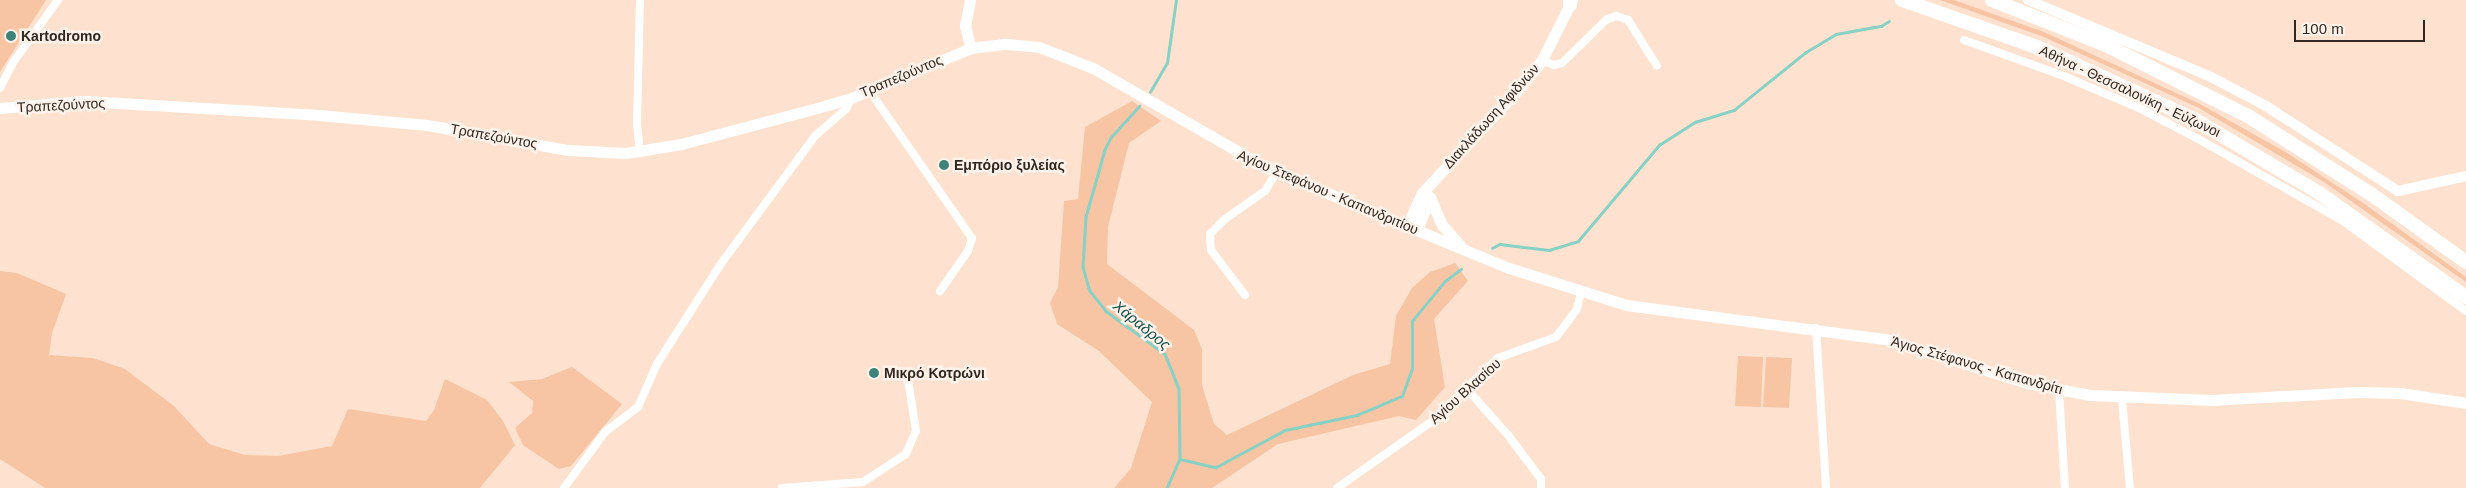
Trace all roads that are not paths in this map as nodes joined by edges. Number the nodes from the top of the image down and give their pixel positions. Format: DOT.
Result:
graph roads {
  1 [pos="58,0"];
  2 [pos="640,0"];
  3 [pos="970,0"];
  4 [pos="1902,0"];
  5 [pos="1992,0"];
  6 [pos="2028,0"];
  7 [pos="1570,2"];
  8 [pos="1964,40"];
  9 [pos="971,48"];
  10 [pos="1542,60"];
  11 [pos="1657,66"];
  12 [pos="0,88"];
  13 [pos="869,90"];
  14 [pos="851,98"];
  15 [pos="0,104"];
  16 [pos="0,108"];
  17 [pos="640,152"];
  18 [pos="1277,172"];
  19 [pos="2466,176"];
  20 [pos="1435,178"];
  21 [pos="1430,197"];
  22 [pos="1412,228"];
  23 [pos="1467,251"];
  24 [pos="2466,262"];
  25 [pos="940,291"];
  26 [pos="1580,292"];
  27 [pos="1245,295"];
  28 [pos="2466,297"];
  29 [pos="2466,312"];
  30 [pos="1816,328"];
  31 [pos="908,380"];
  32 [pos="1466,388"];
  33 [pos="2059,390"];
  34 [pos="2122,399"];
  35 [pos="2466,403"];
  36 [pos="569,486"];
  37 [pos="1343,486"];
  38 [pos="782,488"];
  39 [pos="1541,488"];
  40 [pos="1826,488"];
  41 [pos="2065,488"];
  42 [pos="2130,488"];
  1 -- 12 [label="street"];
  2 -- 17 [label="street"];
  3 -- 9 [label="main road"];
  4 -- 28 [label="highway, Αθήνα - Θεσσαλονίκη - Εύζωνοι"];
  5 -- 24 [label="highway, Αθήνα - Θεσσαλονίκη - Εύζωνοι"];
  6 -- 19 [label="street"];
  7 -- 10 [label="main road, Διακλάδωση Αφιδνών"];
  8 -- 29 [label="street"];
  9 -- 13 [label="main road, Τραπεζούντος"];
  9 -- 18 [label="main road, Αγίου Στεφάνου - Καπανδριτίου"];
  10 -- 11 [label="street"];
  10 -- 20 [label="main road, Διακλάδωση Αφιδνών"];
  13 -- 14 [label="main road, Τραπεζούντος"];
  13 -- 25 [label="street"];
  14 -- 17 [label="main road, Τραπεζούντος"];
  14 -- 36 [label="street"];
  15 -- 16 [label="street"];
  16 -- 17 [label="main road, Τραπεζούντος"];
  18 -- 22 [label="main road, Αγίου Στεφάνου - Καπανδριτίου"];
  18 -- 27 [label="street"];
  20 -- 21 [label="main road, Διακλάδωση Αφιδνών"];
  20 -- 22 [label="main road, Διακλάδωση Αφιδνών"];
  21 -- 22 [label="main road, Διακλάδωση Αφιδνών"];
  21 -- 23 [label="main road"];
  22 -- 23 [label="main road, Αγίου Στεφάνου - Καπανδριτίου"];
  23 -- 26 [label="main road, Αγίου Στεφάνου - Καπανδριτίου"];
  26 -- 30 [label="main road, Άγιος Στέφανος - Καπανδρίτι"];
  26 -- 32 [label="street, Αγίου Βλασίου"];
  30 -- 33 [label="main road, Άγιος Στέφανος - Καπανδρίτι"];
  30 -- 40 [label="street"];
  31 -- 38 [label="street"];
  32 -- 37 [label="street, Αγίου Βλασίου"];
  32 -- 39 [label="street"];
  33 -- 34 [label="main road, Άγιος Στέφανος - Καπανδρίτι"];
  33 -- 41 [label="street"];
  34 -- 35 [label="main road, Άγιος Στέφανος - Καπανδρίτι"];
  34 -- 42 [label="street"];
}
